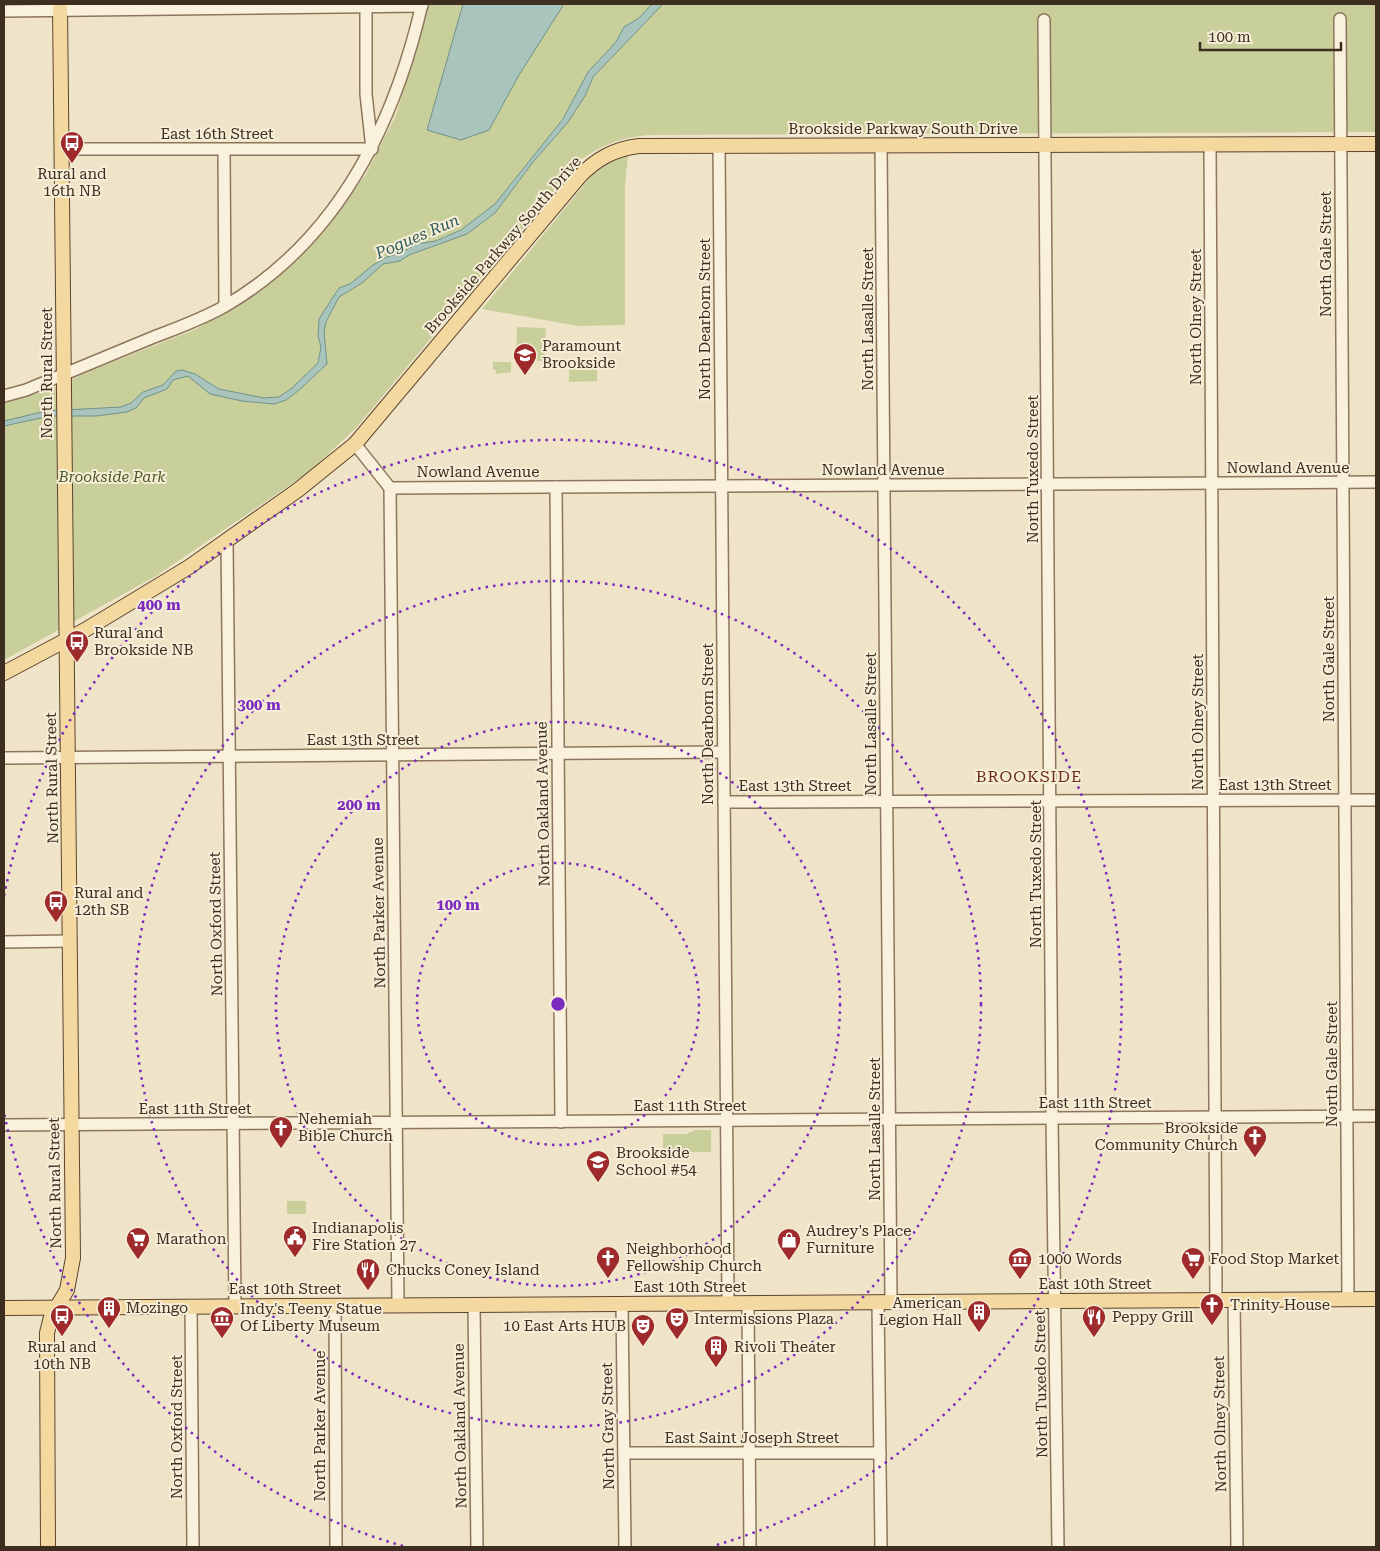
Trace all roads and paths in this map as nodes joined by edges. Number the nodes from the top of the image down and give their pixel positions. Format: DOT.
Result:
graph roads {
  1 [pos="366,5"];
  2 [pos="422,5"];
  3 [pos="222,6"];
  4 [pos="60,7"];
  5 [pos="4,11"];
  6 [pos="1340,19"];
  7 [pos="1044,20"];
  8 [pos="1210,144"];
  9 [pos="1340,144"];
  10 [pos="1376,144"];
  11 [pos="719,145"];
  12 [pos="1046,145"];
  13 [pos="881,146"];
  14 [pos="61,149"];
  15 [pos="372,149"];
  16 [pos="224,150"];
  17 [pos="225,306"];
  18 [pos="63,374"];
  19 [pos="4,396"];
  20 [pos="355,444"];
  21 [pos="1343,482"];
  22 [pos="1376,482"];
  23 [pos="1212,483"];
  24 [pos="1048,484"];
  25 [pos="884,485"];
  26 [pos="721,486"];
  27 [pos="556,487"];
  28 [pos="390,488"];
  29 [pos="227,541"];
  30 [pos="66,641"];
  31 [pos="4,673"];
  32 [pos="724,752"];
  33 [pos="558,754"];
  34 [pos="393,755"];
  35 [pos="229,756"];
  36 [pos="4,758"];
  37 [pos="68,758"];
  38 [pos="1051,800"];
  39 [pos="1214,800"];
  40 [pos="1345,800"];
  41 [pos="1376,800"];
  42 [pos="887,801"];
  43 [pos="724,802"];
  44 [pos="70,941"];
  45 [pos="4,942"];
  46 [pos="1347,1116"];
  47 [pos="1376,1116"];
  48 [pos="1215,1117"];
  49 [pos="1052,1118"];
  50 [pos="889,1119"];
  51 [pos="726,1120"];
  52 [pos="561,1122"];
  53 [pos="396,1123"];
  54 [pos="233,1124"];
  55 [pos="4,1125"];
  56 [pos="71,1125"];
  57 [pos="1376,1298"];
  58 [pos="1348,1299"];
  59 [pos="1216,1300"];
  60 [pos="1234,1300"];
  61 [pos="1055,1301"];
  62 [pos="885,1302"];
  63 [pos="728,1303"];
  64 [pos="748,1303"];
  65 [pos="474,1304"];
  66 [pos="622,1304"];
  67 [pos="398,1305"];
  68 [pos="191,1306"];
  69 [pos="235,1306"];
  70 [pos="335,1306"];
  71 [pos="57,1307"];
  72 [pos="4,1308"];
  73 [pos="624,1453"];
  74 [pos="749,1453"];
  75 [pos="880,1453"];
  76 [pos="48,1547"];
  77 [pos="193,1547"];
  78 [pos="336,1547"];
  79 [pos="477,1547"];
  80 [pos="625,1547"];
  81 [pos="750,1547"];
  82 [pos="881,1547"];
  83 [pos="1058,1547"];
  84 [pos="1236,1547"];
  1 -- 2 [label="street"];
  1 -- 3 [label="street"];
  1 -- 15 [label="street"];
  2 -- 15 [label="street"];
  3 -- 4 [label="street"];
  4 -- 5 [label="street"];
  4 -- 14 [label="main road, North Rural Street"];
  6 -- 9 [label="street, North Gale Street"];
  7 -- 12 [label="street, North Tuxedo Street"];
  8 -- 9 [label="main road, Brookside Parkway South Drive"];
  8 -- 12 [label="main road, Brookside Parkway South Drive"];
  8 -- 23 [label="street, North Olney Street"];
  9 -- 10 [label="main road, Brookside Parkway South Drive"];
  9 -- 21 [label="street, North Gale Street"];
  11 -- 13 [label="main road, Brookside Parkway South Drive"];
  11 -- 20 [label="main road, Brookside Parkway South Drive"];
  11 -- 26 [label="street, North Dearborn Street"];
  12 -- 13 [label="main road, Brookside Parkway South Drive"];
  12 -- 24 [label="street, North Tuxedo Street"];
  13 -- 25 [label="street, North Lasalle Street"];
  14 -- 16 [label="street, East 16th Street"];
  14 -- 18 [label="main road, North Rural Street"];
  15 -- 16 [label="street, East 16th Street"];
  15 -- 17 [label="street"];
  16 -- 17 [label="street"];
  17 -- 18 [label="street"];
  18 -- 19 [label="street"];
  18 -- 30 [label="main road, North Rural Street"];
  20 -- 28 [label="street"];
  20 -- 29 [label="main road, Brookside Parkway South Drive"];
  21 -- 22 [label="street, Nowland Avenue"];
  21 -- 23 [label="street, Nowland Avenue"];
  21 -- 40 [label="street, North Gale Street"];
  23 -- 24 [label="street, Nowland Avenue"];
  23 -- 39 [label="street, North Olney Street"];
  24 -- 25 [label="street, Nowland Avenue"];
  24 -- 38 [label="street, North Tuxedo Street"];
  25 -- 26 [label="street, Nowland Avenue"];
  25 -- 42 [label="street, North Lasalle Street"];
  26 -- 27 [label="street, Nowland Avenue"];
  26 -- 32 [label="street, North Dearborn Street"];
  27 -- 28 [label="street, Nowland Avenue"];
  27 -- 33 [label="street, North Oakland Avenue"];
  28 -- 34 [label="street, North Parker Avenue"];
  29 -- 30 [label="main road, Brookside Parkway South Drive"];
  29 -- 35 [label="street, North Oxford Street"];
  30 -- 31 [label="main road, Brookside Parkway South Drive"];
  30 -- 37 [label="main road, North Rural Street"];
  32 -- 33 [label="street, East 13th Street"];
  32 -- 43 [label="street, North Dearborn Street"];
  33 -- 34 [label="street, East 13th Street"];
  33 -- 52 [label="street, North Oakland Avenue"];
  34 -- 35 [label="street, East 13th Street"];
  34 -- 53 [label="street, North Parker Avenue"];
  35 -- 37 [label="street, East 13th Street"];
  35 -- 54 [label="street, North Oxford Street"];
  36 -- 37 [label="street, East 13th Street"];
  37 -- 44 [label="main road, North Rural Street"];
  38 -- 39 [label="street, East 13th Street"];
  38 -- 42 [label="street, East 13th Street"];
  38 -- 49 [label="street, North Tuxedo Street"];
  39 -- 40 [label="street, East 13th Street"];
  39 -- 48 [label="street, North Olney Street"];
  40 -- 41 [label="street, East 13th Street"];
  40 -- 46 [label="street, North Gale Street"];
  42 -- 43 [label="street, East 13th Street"];
  42 -- 50 [label="street, North Lasalle Street"];
  43 -- 51 [label="street, North Dearborn Street"];
  44 -- 45 [label="street"];
  44 -- 56 [label="main road, North Rural Street"];
  46 -- 47 [label="street, East 11th Street"];
  46 -- 48 [label="street, East 11th Street"];
  46 -- 58 [label="street, North Gale Street"];
  48 -- 49 [label="street, East 11th Street"];
  48 -- 59 [label="street, North Olney Street"];
  49 -- 50 [label="street, East 11th Street"];
  49 -- 61 [label="street, North Tuxedo Street"];
  50 -- 51 [label="street, East 11th Street"];
  50 -- 62 [label="street, North Lasalle Street"];
  51 -- 52 [label="street, East 11th Street"];
  51 -- 63 [label="street, North Dearborn Street"];
  52 -- 53 [label="street, East 11th Street"];
  53 -- 54 [label="street, East 11th Street"];
  53 -- 67 [label="street, North Parker Avenue"];
  54 -- 56 [label="street, East 11th Street"];
  54 -- 69 [label="street, North Oxford Street"];
  55 -- 56 [label="street, East 11th Street"];
  56 -- 71 [label="main road, North Rural Street"];
  57 -- 58 [label="main road, East 10th Street"];
  58 -- 60 [label="main road, East 10th Street"];
  59 -- 60 [label="main road, East 10th Street"];
  59 -- 61 [label="main road, East 10th Street"];
  60 -- 84 [label="street, North Olney Street"];
  61 -- 62 [label="main road, East 10th Street"];
  61 -- 83 [label="street, North Tuxedo Street"];
  62 -- 64 [label="main road, East 10th Street"];
  62 -- 75 [label="street, North Lasalle Street"];
  63 -- 64 [label="main road, East 10th Street"];
  63 -- 66 [label="main road, East 10th Street"];
  64 -- 74 [label="street"];
  65 -- 66 [label="main road, East 10th Street"];
  65 -- 67 [label="main road, East 10th Street"];
  65 -- 79 [label="street, North Oakland Avenue"];
  66 -- 73 [label="street, North Gray Street"];
  67 -- 70 [label="main road, East 10th Street"];
  68 -- 69 [label="main road, East 10th Street"];
  68 -- 71 [label="main road, East 10th Street"];
  68 -- 77 [label="street, North Oxford Street"];
  69 -- 70 [label="main road, East 10th Street"];
  70 -- 78 [label="street, North Parker Avenue"];
  71 -- 72 [label="main road, East 10th Street"];
  71 -- 76 [label="main road, North Rural Street"];
  73 -- 74 [label="street, East Saint Joseph Street"];
  73 -- 80 [label="street, North Gray Street"];
  74 -- 75 [label="street, East Saint Joseph Street"];
  74 -- 81 [label="street"];
  75 -- 82 [label="street, North Lasalle Street"];
}
